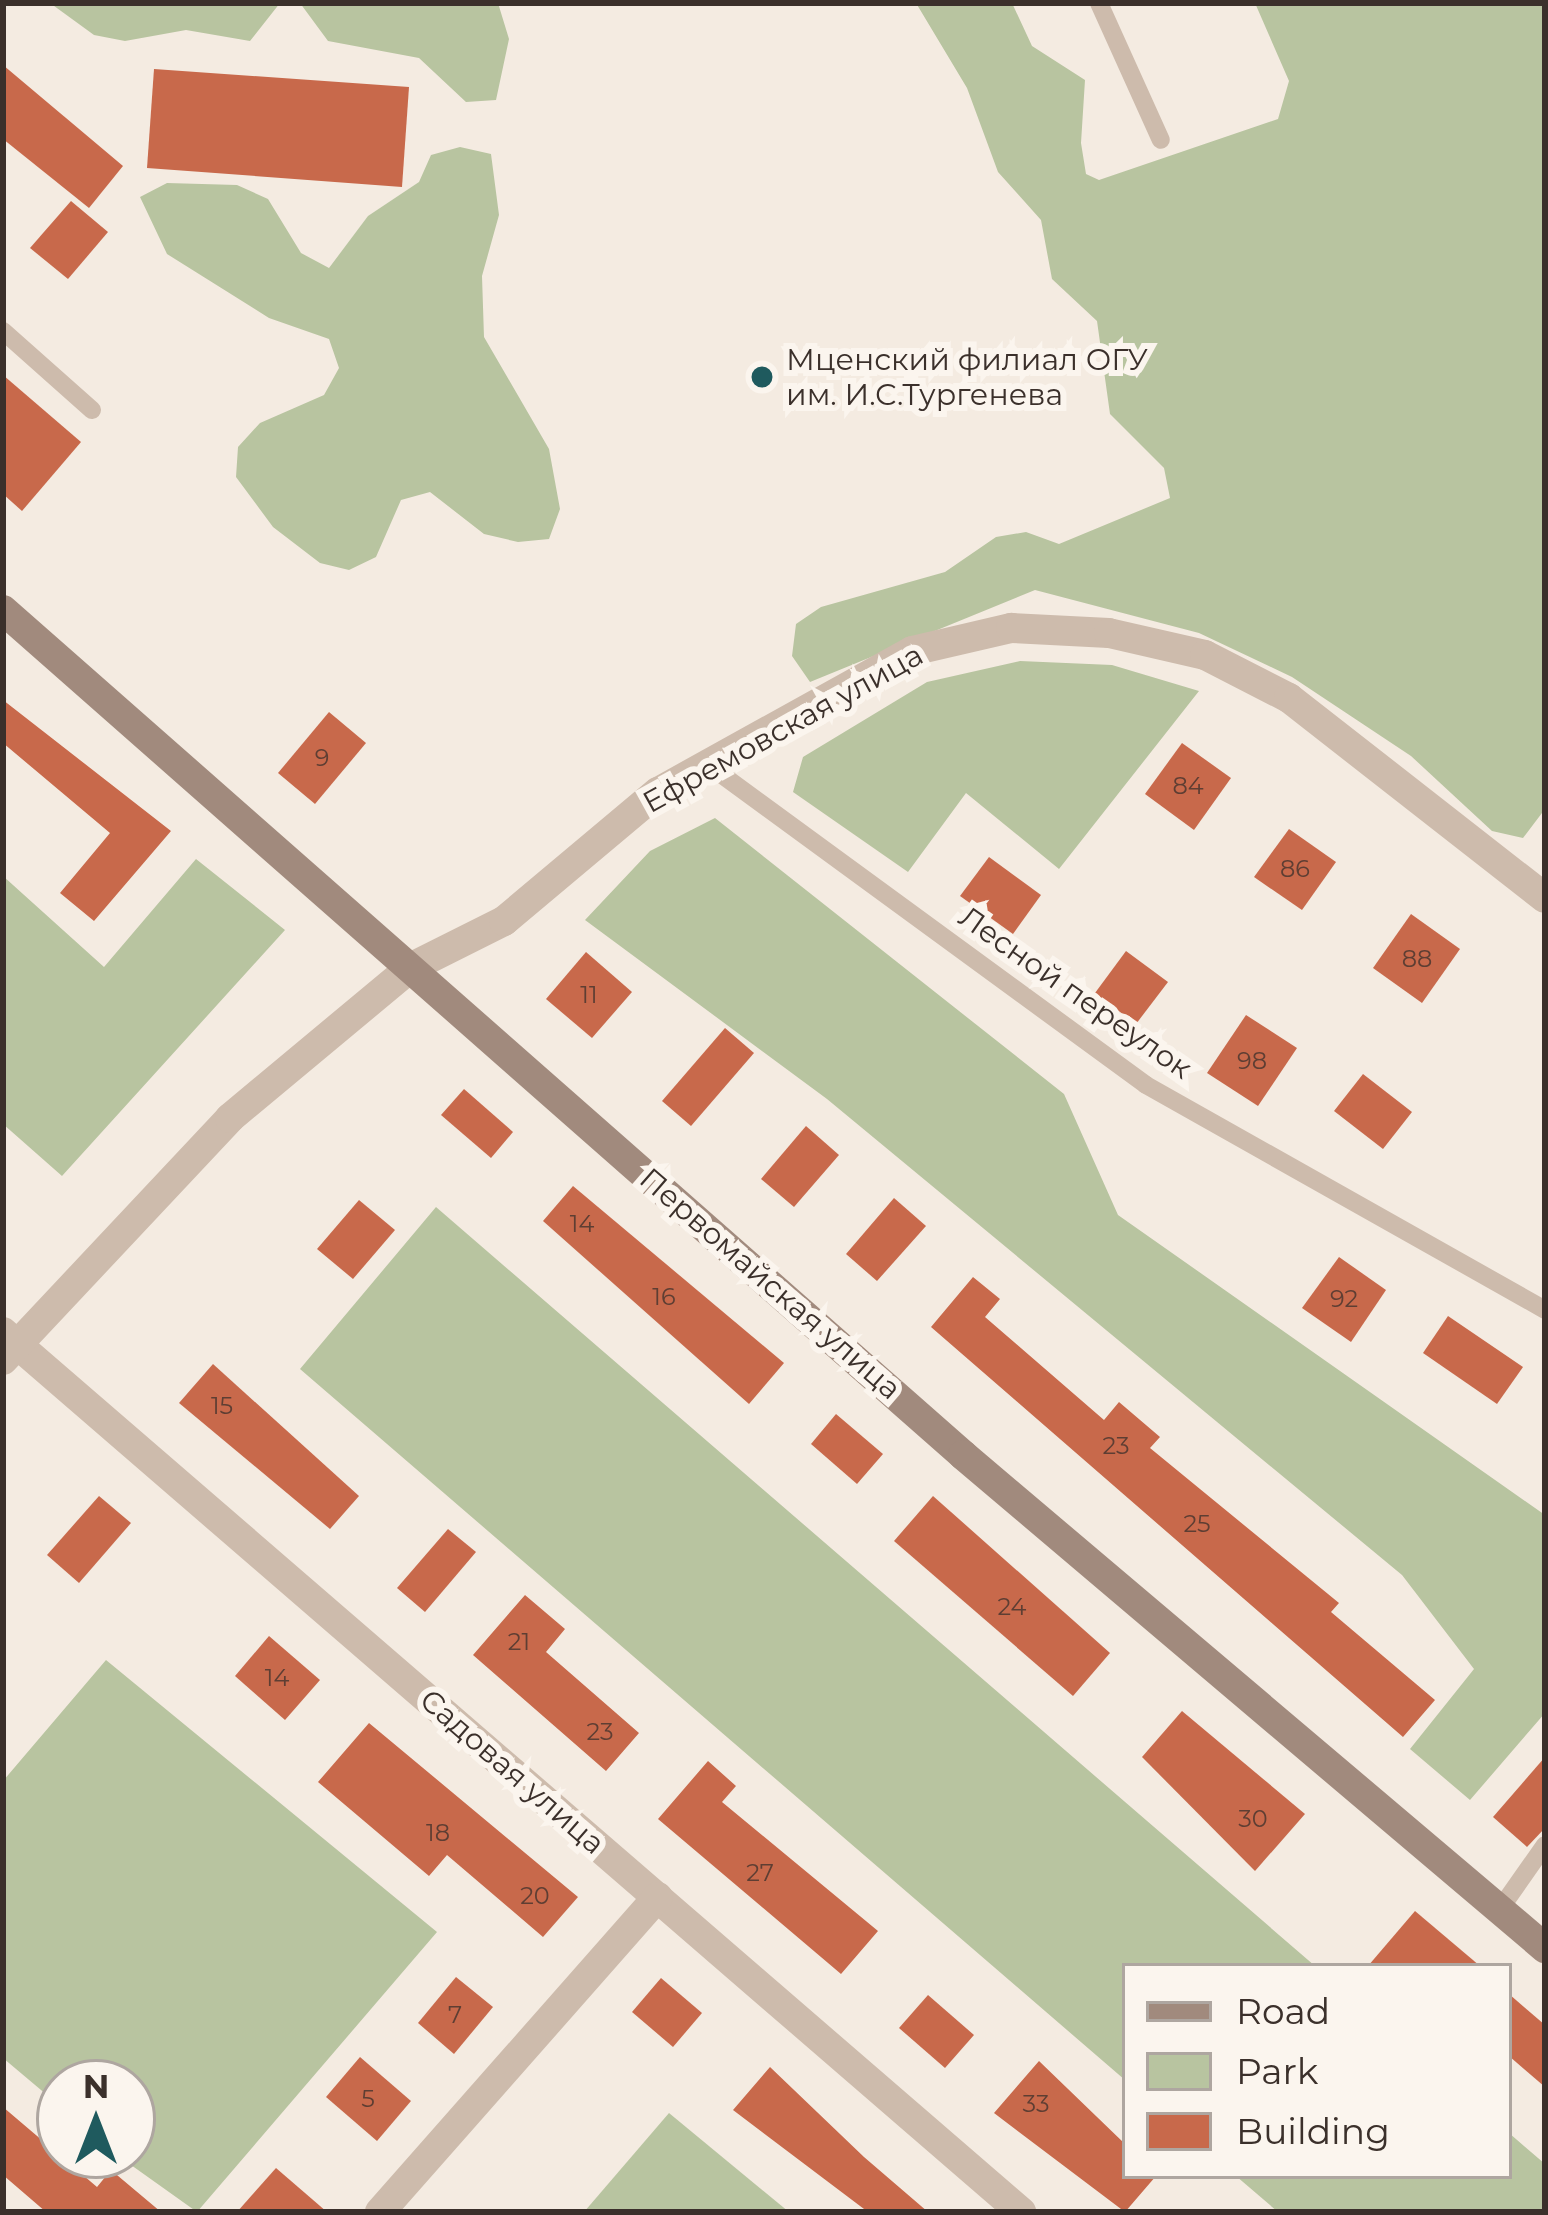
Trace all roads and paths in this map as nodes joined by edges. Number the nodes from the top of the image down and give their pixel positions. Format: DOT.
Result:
graph roads {
  1 [pos="1099,3"];
  2 [pos="1161,140"];
  3 [pos="3,331"];
  4 [pos="92,410"];
  5 [pos="3,610"];
  6 [pos="714,769"];
  7 [pos="1545,898"];
  8 [pos="410,968"];
  9 [pos="1545,1310"];
  10 [pos="8,1346"];
  11 [pos="1545,1845"];
  12 [pos="658,1897"];
  13 [pos="1500,1909"];
  14 [pos="1545,1948"];
  15 [pos="380,2212"];
  16 [pos="1021,2212"];
  1 -- 2 [label="lane"];
  3 -- 4 [label="lane"];
  5 -- 8 [label="street, Первомайская улица"];
  6 -- 7 [label="street, Ефремовская улица"];
  6 -- 8 [label="street, Ефремовская улица"];
  6 -- 9 [label="lane, Лесной переулок"];
  8 -- 10 [label="street, Ефремовская улица"];
  8 -- 13 [label="street, Первомайская улица"];
  10 -- 12 [label="street, Садовая улица"];
  11 -- 13 [label="lane"];
  12 -- 15 [label="street"];
  12 -- 16 [label="street, Садовая улица"];
  13 -- 14 [label="street, Первомайская улица"];
}
